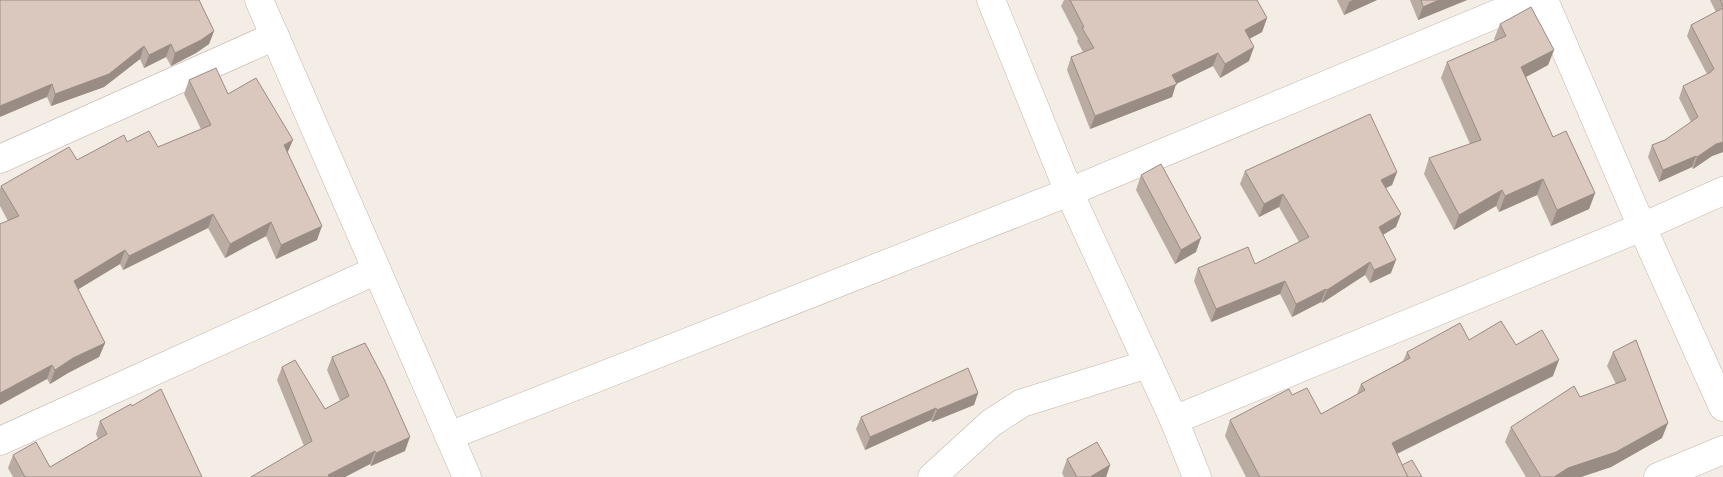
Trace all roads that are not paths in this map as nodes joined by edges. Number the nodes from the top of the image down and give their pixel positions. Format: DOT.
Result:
graph roads {
  1 [pos="259,0"];
  2 [pos="991,0"];
  3 [pos="1530,0"];
  4 [pos="1544,0"];
  5 [pos="275,36"];
  6 [pos="0,159"];
  7 [pos="1069,192"];
  8 [pos="1723,192"];
  9 [pos="1642,227"];
  10 [pos="377,270"];
  11 [pos="1148,364"];
  12 [pos="1723,407"];
  13 [pos="1174,420"];
  14 [pos="449,436"];
  15 [pos="0,441"];
  16 [pos="1723,450"];
  17 [pos="467,477"];
  18 [pos="932,477"];
  19 [pos="1197,477"];
  20 [pos="1658,477"];
  1 -- 5 [label="street"];
  2 -- 7 [label="street"];
  3 -- 7 [label="street"];
  4 -- 9 [label="street"];
  5 -- 6 [label="street"];
  5 -- 10 [label="street"];
  7 -- 11 [label="street"];
  7 -- 14 [label="street"];
  8 -- 9 [label="street"];
  9 -- 12 [label="street"];
  9 -- 13 [label="street"];
  10 -- 14 [label="street"];
  10 -- 15 [label="street"];
  11 -- 13 [label="street"];
  11 -- 18 [label="street"];
  13 -- 19 [label="street"];
  14 -- 17 [label="street"];
  16 -- 20 [label="street"];
}
